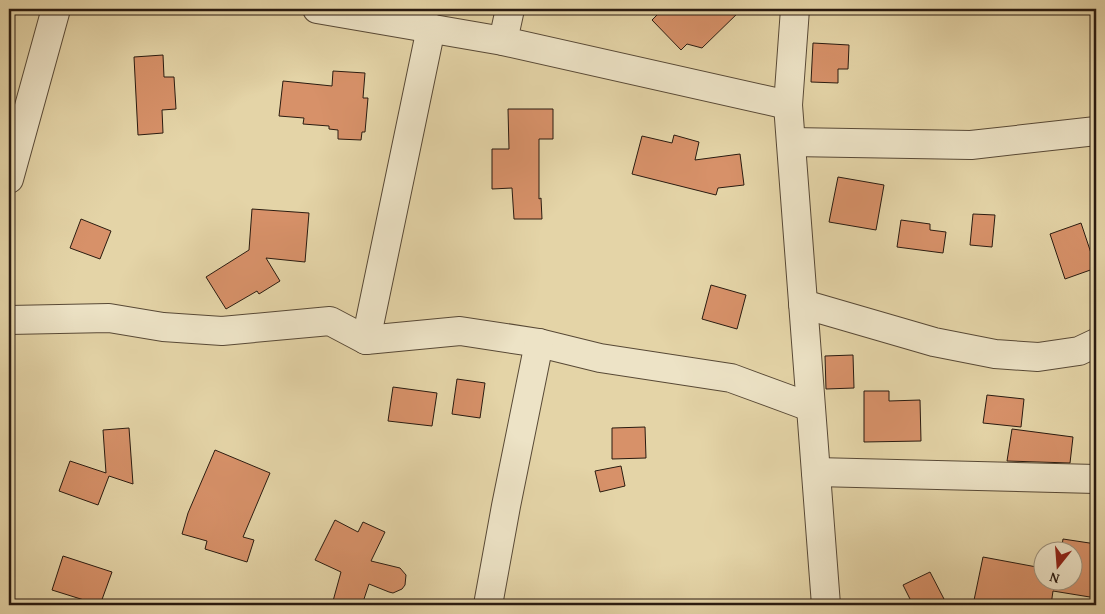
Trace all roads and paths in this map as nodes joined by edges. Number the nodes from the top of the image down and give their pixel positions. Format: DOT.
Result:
graph roads {
  1 [pos="56,9"];
  2 [pos="317,9"];
  3 [pos="510,9"];
  4 [pos="795,9"];
  5 [pos="431,28"];
  6 [pos="503,41"];
  7 [pos="788,105"];
  8 [pos="1096,131"];
  9 [pos="15,137"];
  10 [pos="791,142"];
  11 [pos="9,179"];
  12 [pos="804,304"];
  13 [pos="9,320"];
  14 [pos="366,340"];
  15 [pos="538,343"];
  16 [pos="1096,344"];
  17 [pos="810,406"];
  18 [pos="816,472"];
  19 [pos="1096,479"];
  20 [pos="488,605"];
  21 [pos="826,605"];
  1 -- 9 [label="street"];
  2 -- 5 [label="street"];
  3 -- 6 [label="street"];
  4 -- 7 [label="street"];
  5 -- 6 [label="street"];
  5 -- 14 [label="street"];
  6 -- 7 [label="street"];
  7 -- 10 [label="street"];
  8 -- 10 [label="street"];
  9 -- 11 [label="street"];
  10 -- 12 [label="street"];
  12 -- 16 [label="street"];
  12 -- 17 [label="street"];
  13 -- 14 [label="street"];
  14 -- 15 [label="street"];
  15 -- 17 [label="street"];
  15 -- 20 [label="street"];
  17 -- 18 [label="street"];
  18 -- 19 [label="street"];
  18 -- 21 [label="street"];
}
